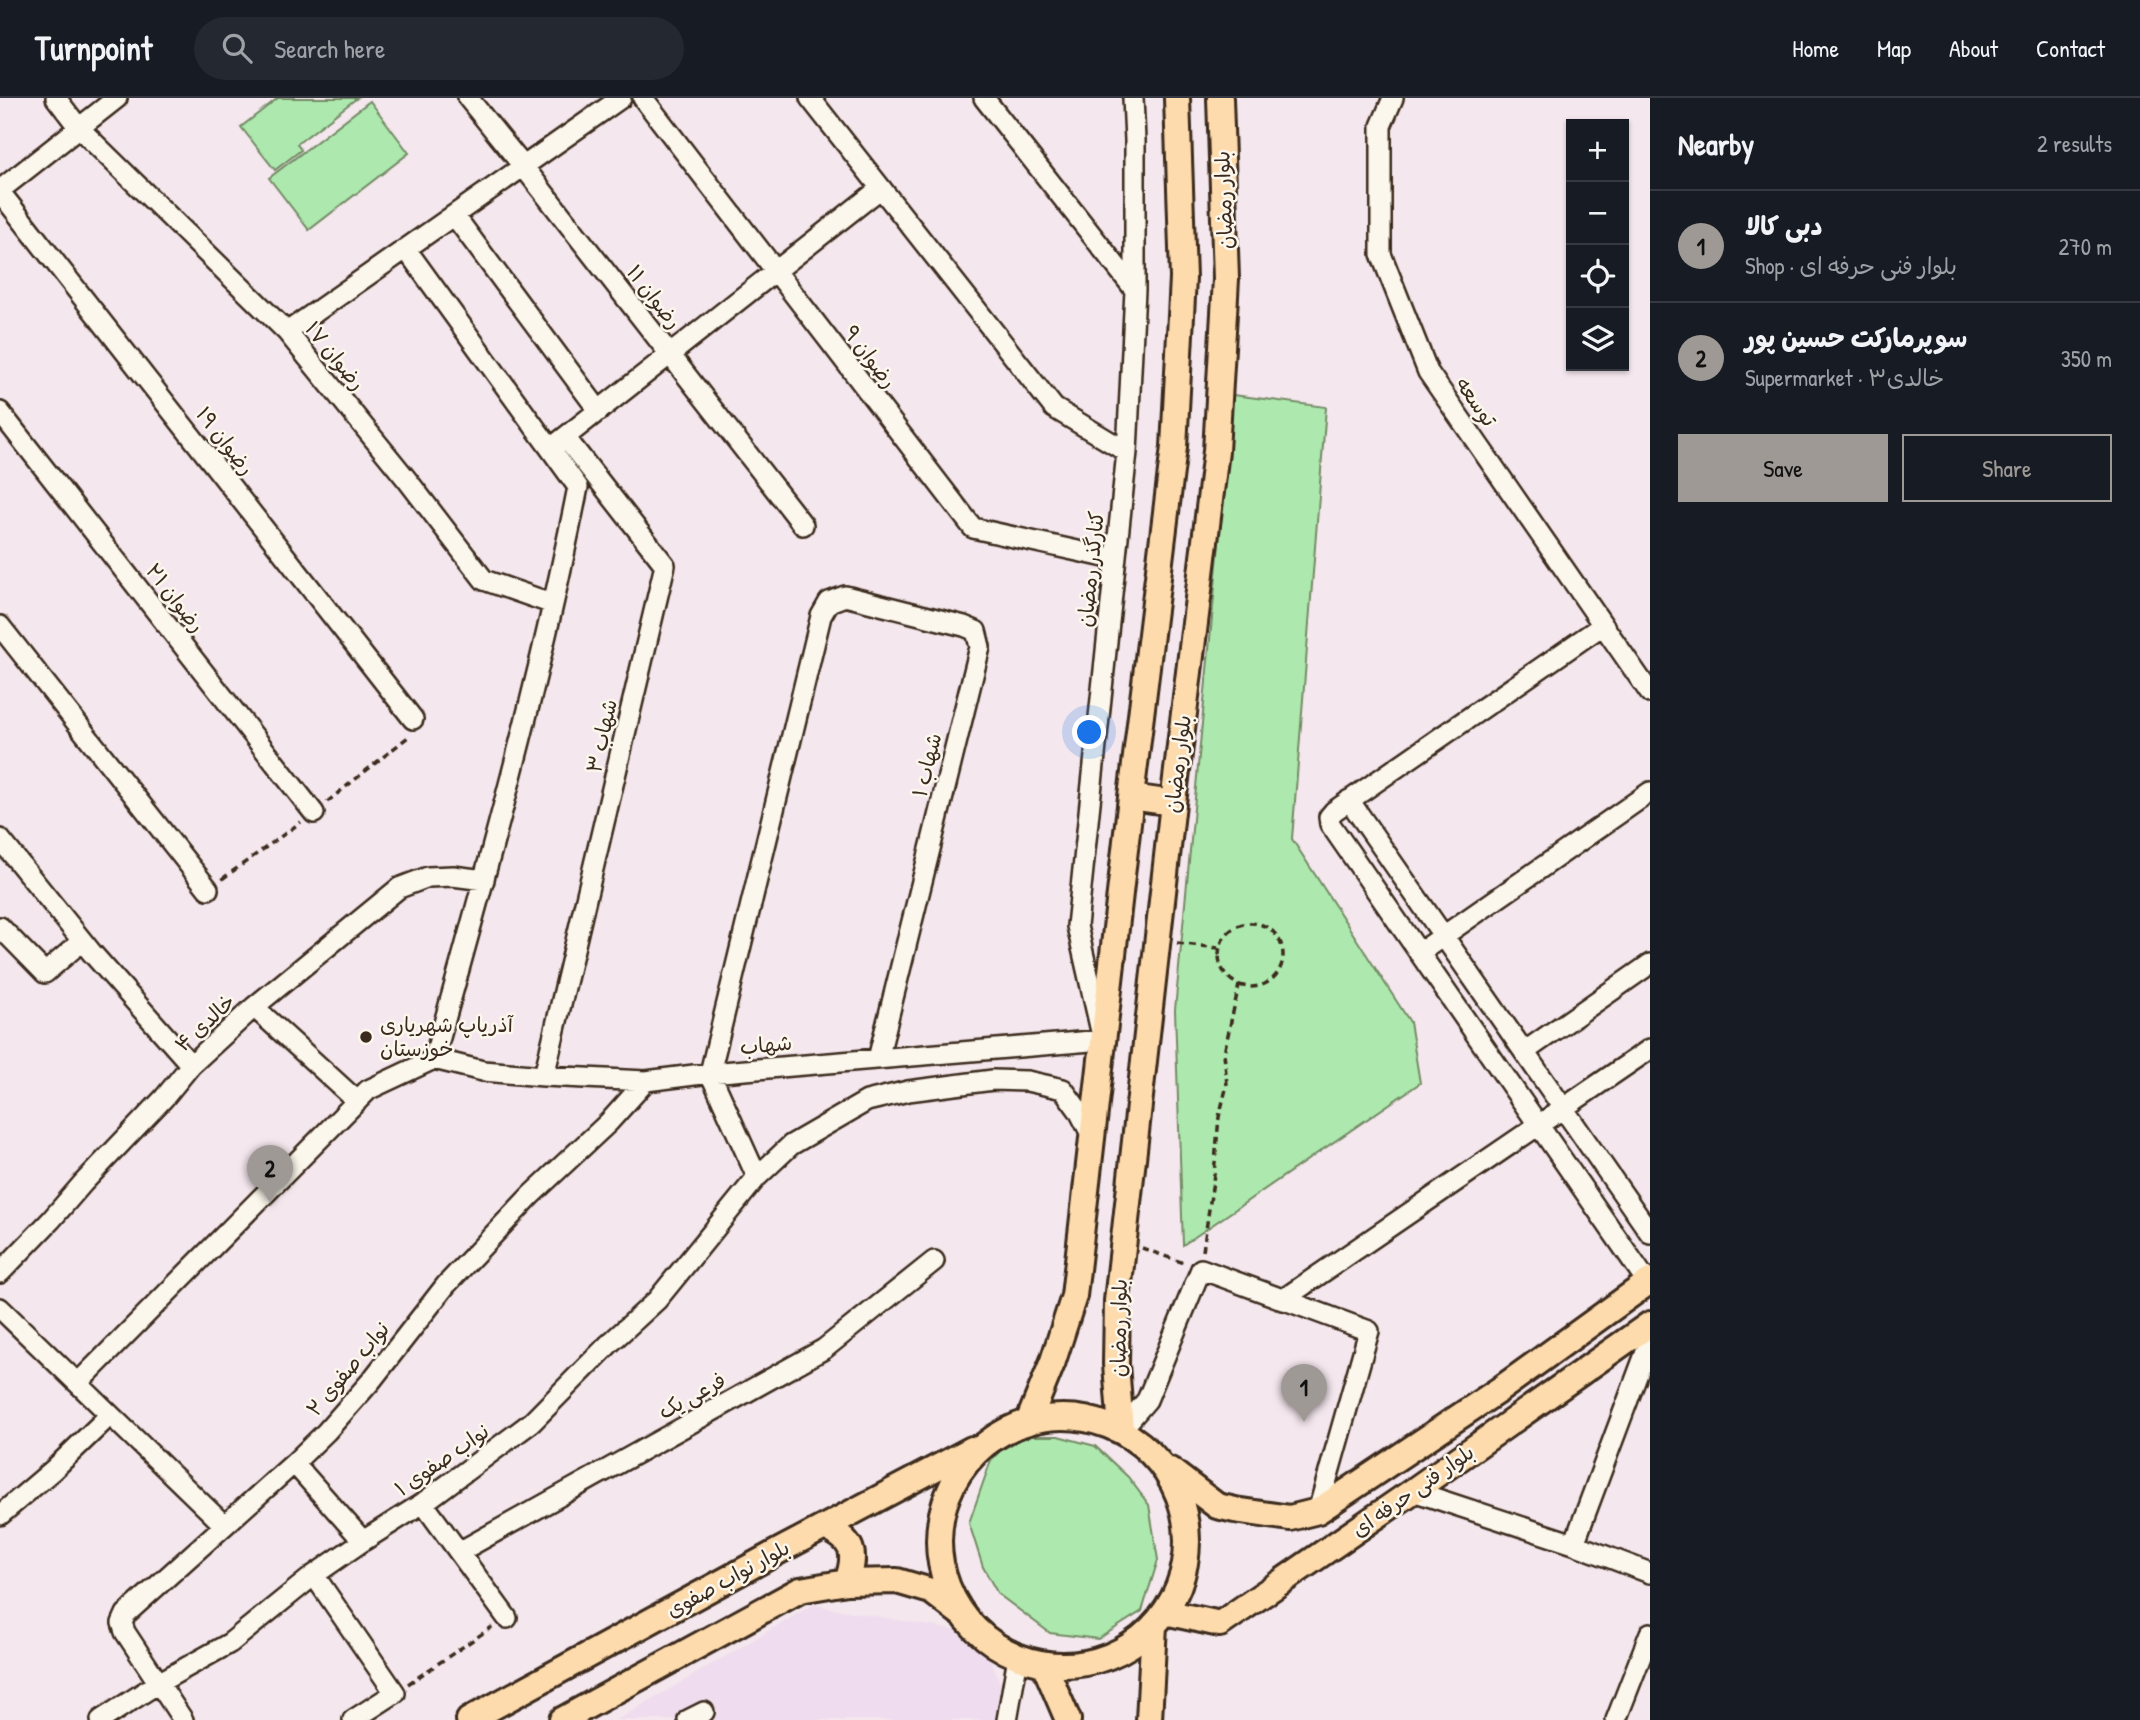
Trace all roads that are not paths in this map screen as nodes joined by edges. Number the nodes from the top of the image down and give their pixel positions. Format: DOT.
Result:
graph roads {
  1 [pos="56,98"];
  2 [pos="117,98"];
  3 [pos="468,98"];
  4 [pos="621,98"];
  5 [pos="643,98"];
  6 [pos="810,98"];
  7 [pos="984,98"];
  8 [pos="1133,98"];
  9 [pos="1177,98"];
  10 [pos="1220,98"];
  11 [pos="1392,98"];
  12 [pos="79,128"];
  13 [pos="523,166"];
  14 [pos="881,188"];
  15 [pos="0,191"];
  16 [pos="454,215"];
  17 [pos="406,248"];
  18 [pos="776,271"];
  19 [pos="1135,290"];
  20 [pos="287,332"];
  21 [pos="670,354"];
  22 [pos="599,411"];
  23 [pos="0,412"];
  24 [pos="558,443"];
  25 [pos="1127,452"];
  26 [pos="803,525"];
  27 [pos="1114,559"];
  28 [pos="553,604"];
  29 [pos="1603,625"];
  30 [pos="0,626"];
  31 [pos="1650,693"];
  32 [pos="413,719"];
  33 [pos="1650,792"];
  34 [pos="1131,797"];
  35 [pos="1349,800"];
  36 [pos="1173,803"];
  37 [pos="314,813"];
  38 [pos="0,839"];
  39 [pos="484,880"];
  40 [pos="208,889"];
  41 [pos="0,927"];
  42 [pos="1444,936"];
  43 [pos="82,942"];
  44 [pos="1419,953"];
  45 [pos="1650,964"];
  46 [pos="254,1007"];
  47 [pos="1103,1040"];
  48 [pos="1650,1049"];
  49 [pos="1524,1052"];
  50 [pos="434,1059"];
  51 [pos="878,1059"];
  52 [pos="191,1065"];
  53 [pos="710,1073"];
  54 [pos="544,1076"];
  55 [pos="646,1081"];
  56 [pos="357,1101"];
  57 [pos="1563,1109"];
  58 [pos="1538,1125"];
  59 [pos="1092,1136"];
  60 [pos="757,1177"];
  61 [pos="1650,1233"];
  62 [pos="934,1261"];
  63 [pos="0,1273"];
  64 [pos="1649,1282"];
  65 [pos="1282,1300"];
  66 [pos="0,1308"];
  67 [pos="1650,1324"];
  68 [pos="1650,1341"];
  69 [pos="78,1383"];
  70 [pos="110,1415"];
  71 [pos="1029,1420"];
  72 [pos="1121,1430"];
  73 [pos="988,1440"];
  74 [pos="1161,1462"];
  75 [pos="294,1463"];
  76 [pos="1413,1491"];
  77 [pos="423,1503"];
  78 [pos="1318,1511"];
  79 [pos="0,1515"];
  80 [pos="224,1525"];
  81 [pos="825,1527"];
  82 [pos="363,1541"];
  83 [pos="1574,1544"];
  84 [pos="459,1552"];
  85 [pos="1650,1573"];
  86 [pos="314,1574"];
  87 [pos="847,1582"];
  88 [pos="962,1615"];
  89 [pos="507,1618"];
  90 [pos="1160,1618"];
  91 [pos="1650,1633"];
  92 [pos="1018,1657"];
  93 [pos="1044,1664"];
  94 [pos="160,1682"];
  95 [pos="101,1720"];
  96 [pos="183,1720"];
  97 [pos="353,1720"];
  98 [pos="470,1720"];
  99 [pos="562,1720"];
  100 [pos="1007,1720"];
  101 [pos="1068,1720"];
  102 [pos="1149,1720"];
  103 [pos="1616,1720"];
  1 -- 12 [label="street, رضوان ۱۷"];
  2 -- 12 [label="street"];
  3 -- 13 [label="street, رضوان ۱۱"];
  4 -- 13 [label="street"];
  5 -- 18 [label="street, رضوان ۹"];
  6 -- 14 [label="street"];
  7 -- 19 [label="street"];
  8 -- 19 [label="street, کنارگذر رمضان"];
  9 -- 34 [label="main road, بلوار رمضان"];
  10 -- 36 [label="main road, بلوار رمضان"];
  11 -- 29 [label="street, توسعه"];
  12 -- 15 [label="street"];
  12 -- 20 [label="street, رضوان ۱۷"];
  13 -- 16 [label="street"];
  13 -- 21 [label="street, رضوان ۱۱"];
  14 -- 18 [label="street"];
  14 -- 25 [label="street"];
  15 -- 32 [label="street, رضوان ۱۹"];
  16 -- 17 [label="street"];
  16 -- 22 [label="street"];
  17 -- 20 [label="street"];
  17 -- 24 [label="street"];
  18 -- 21 [label="street"];
  18 -- 27 [label="street, رضوان ۹"];
  19 -- 25 [label="street, کنارگذر رمضان"];
  20 -- 28 [label="street, رضوان ۱۷"];
  21 -- 22 [label="street"];
  21 -- 26 [label="street, رضوان ۱۱"];
  22 -- 24 [label="street"];
  23 -- 37 [label="street, رضوان ۲۱"];
  24 -- 28 [label="street"];
  24 -- 54 [label="street, شهاب ۳"];
  25 -- 27 [label="street, کنارگذر رمضان"];
  27 -- 47 [label="street, کنارگذر رمضان"];
  28 -- 39 [label="street"];
  29 -- 31 [label="street, توسعه"];
  29 -- 35 [label="street"];
  30 -- 40 [label="street"];
  33 -- 42 [label="street"];
  34 -- 36 [label="main road"];
  34 -- 47 [label="main road, بلوار رمضان"];
  35 -- 42 [label="street"];
  35 -- 44 [label="street"];
  36 -- 72 [label="main road, بلوار رمضان"];
  38 -- 43 [label="street"];
  39 -- 46 [label="street, خالدی ۴"];
  39 -- 50 [label="street"];
  41 -- 43 [label="street"];
  42 -- 44 [label="street"];
  42 -- 49 [label="street"];
  43 -- 52 [label="street"];
  44 -- 58 [label="street"];
  45 -- 49 [label="street"];
  46 -- 52 [label="street, خالدی ۴"];
  46 -- 56 [label="street"];
  47 -- 51 [label="street, شهاب"];
  47 -- 59 [label="main road, بلوار رمضان"];
  48 -- 57 [label="street"];
  49 -- 57 [label="street"];
  50 -- 54 [label="street, شهاب"];
  50 -- 56 [label="street"];
  51 -- 53 [label="street, شهاب"];
  51 -- 53 [label="street, شهاب ۱"];
  52 -- 63 [label="street, خالدی ۴"];
  53 -- 55 [label="street, شهاب"];
  53 -- 60 [label="street"];
  54 -- 55 [label="street, شهاب"];
  55 -- 75 [label="street, نواب صفوی ۲"];
  56 -- 69 [label="street"];
  57 -- 58 [label="street"];
  57 -- 61 [label="street"];
  58 -- 64 [label="street"];
  58 -- 65 [label="street"];
  59 -- 60 [label="street, نواب صفوی ۱"];
  59 -- 71 [label="main road, بلوار رمضان"];
  60 -- 77 [label="street, نواب صفوی ۱"];
  62 -- 84 [label="street, فرعی یک"];
  64 -- 78 [label="main road, بلوار فنی حرفه ای"];
  65 -- 72 [label="street"];
  65 -- 78 [label="street"];
  66 -- 69 [label="street"];
  67 -- 76 [label="main road, بلوار فنی حرفه ای"];
  68 -- 83 [label="street"];
  69 -- 70 [label="street"];
  70 -- 79 [label="street"];
  70 -- 80 [label="street"];
  71 -- 72 [label="main road"];
  71 -- 73 [label="main road"];
  72 -- 74 [label="main road"];
  73 -- 81 [label="main road, بلوار نواب صفوی"];
  73 -- 88 [label="main road"];
  74 -- 78 [label="main road, بلوار فنی حرفه ای"];
  74 -- 90 [label="main road"];
  75 -- 80 [label="street, نواب صفوی ۲"];
  75 -- 82 [label="street"];
  76 -- 83 [label="street"];
  76 -- 90 [label="main road, بلوار فنی حرفه ای"];
  77 -- 82 [label="street, نواب صفوی ۱"];
  77 -- 84 [label="street"];
  80 -- 94 [label="street, نواب صفوی ۲"];
  81 -- 87 [label="main road"];
  81 -- 98 [label="main road, بلوار نواب صفوی"];
  82 -- 86 [label="street, نواب صفوی ۱"];
  83 -- 85 [label="street"];
  84 -- 89 [label="street"];
  86 -- 94 [label="street, نواب صفوی ۱"];
  86 -- 97 [label="street"];
  87 -- 88 [label="main road, بلوار نواب صفوی"];
  87 -- 99 [label="main road, بلوار نواب صفوی"];
  88 -- 92 [label="main road"];
  90 -- 93 [label="main road"];
  90 -- 102 [label="main road"];
  91 -- 103 [label="street"];
  92 -- 93 [label="main road"];
  92 -- 100 [label="street"];
  93 -- 101 [label="main road"];
  94 -- 95 [label="street, نواب صفوی ۱"];
  94 -- 96 [label="street"];
}
